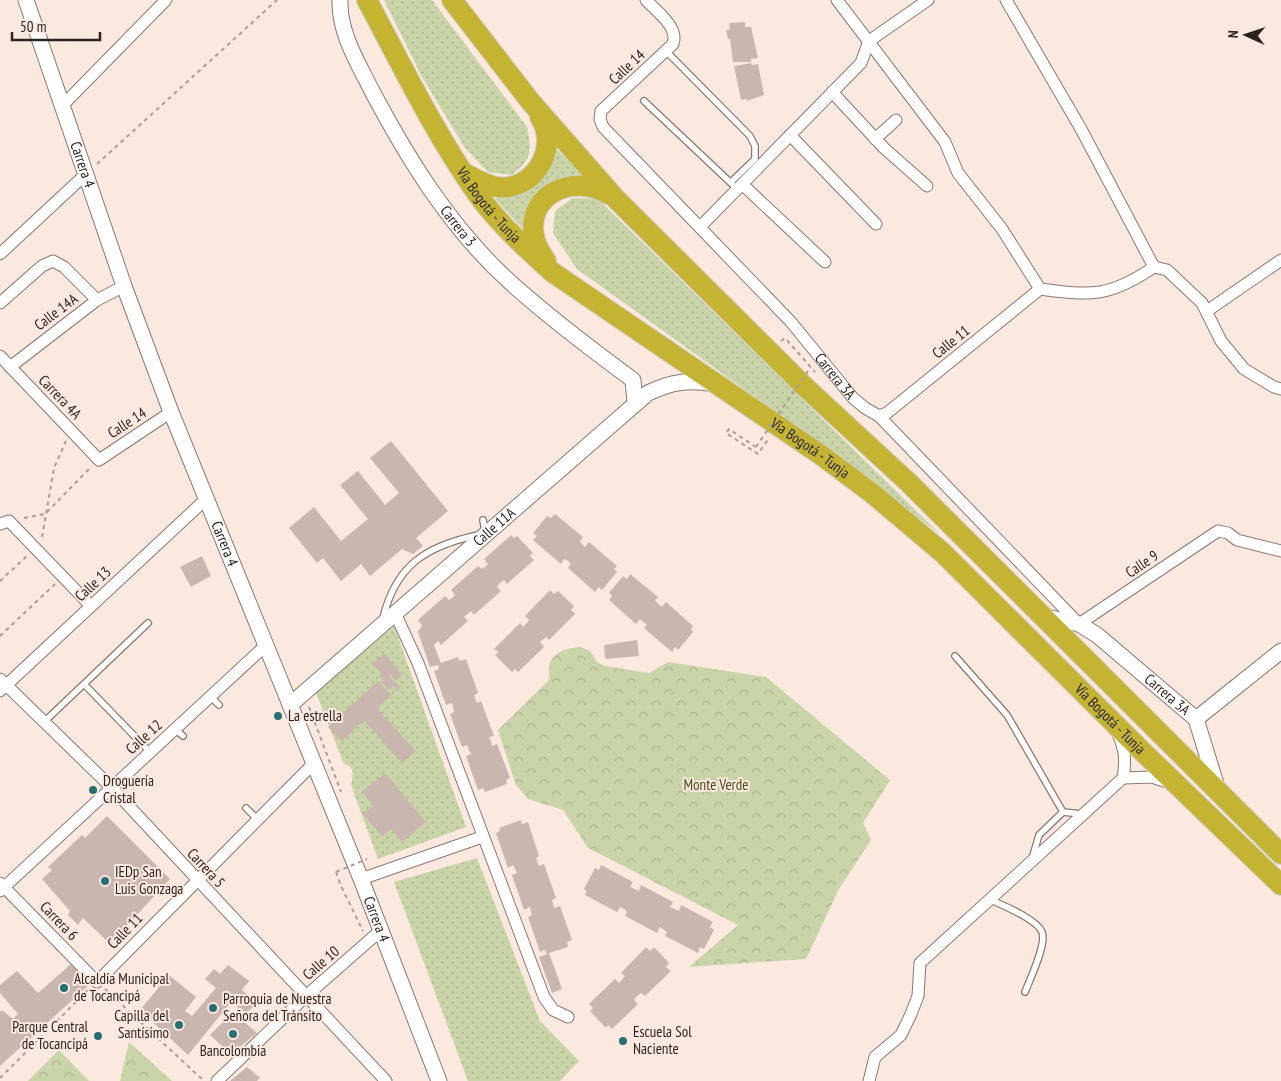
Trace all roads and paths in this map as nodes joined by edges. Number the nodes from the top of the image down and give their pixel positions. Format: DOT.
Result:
graph roads {
  1 [pos="26,0"];
  2 [pos="166,0"];
  3 [pos="277,0"];
  4 [pos="340,0"];
  5 [pos="367,0"];
  6 [pos="452,0"];
  7 [pos="646,0"];
  8 [pos="837,0"];
  9 [pos="928,0"];
  10 [pos="1006,0"];
  11 [pos="869,41"];
  12 [pos="666,51"];
  13 [pos="832,92"];
  14 [pos="530,101"];
  15 [pos="644,101"];
  16 [pos="62,106"];
  17 [pos="600,119"];
  18 [pos="896,120"];
  19 [pos="790,135"];
  20 [pos="875,139"];
  21 [pos="464,173"];
  22 [pos="86,174"];
  23 [pos="737,185"];
  24 [pos="927,186"];
  25 [pos="616,199"];
  26 [pos="876,224"];
  27 [pos="700,227"];
  28 [pos="0,254"];
  29 [pos="1281,260"];
  30 [pos="825,262"];
  31 [pos="1154,268"];
  32 [pos="552,272"];
  33 [pos="124,286"];
  34 [pos="1040,289"];
  35 [pos="96,300"];
  36 [pos="0,303"];
  37 [pos="1207,311"];
  38 [pos="0,356"];
  39 [pos="10,367"];
  40 [pos="808,371"];
  41 [pos="714,384"];
  42 [pos="1281,389"];
  43 [pos="635,404"];
  44 [pos="171,412"];
  45 [pos="879,416"];
  46 [pos="778,426"];
  47 [pos="72,430"];
  48 [pos="99,460"];
  49 [pos="206,499"];
  50 [pos="44,514"];
  51 [pos="4,523"];
  52 [pos="484,527"];
  53 [pos="35,549"];
  54 [pos="1281,551"];
  55 [pos="62,577"];
  56 [pos="0,581"];
  57 [pos="91,606"];
  58 [pos="395,613"];
  59 [pos="1042,616"];
  60 [pos="148,623"];
  61 [pos="1079,624"];
  62 [pos="381,625"];
  63 [pos="0,636"];
  64 [pos="265,646"];
  65 [pos="1281,650"];
  66 [pos="955,656"];
  67 [pos="84,684"];
  68 [pos="2,685"];
  69 [pos="304,693"];
  70 [pos="210,696"];
  71 [pos="219,705"];
  72 [pos="290,705"];
  73 [pos="1196,719"];
  74 [pos="1112,721"];
  75 [pos="44,722"];
  76 [pos="150,752"];
  77 [pos="314,763"];
  78 [pos="1122,778"];
  79 [pos="1178,786"];
  80 [pos="111,787"];
  81 [pos="1218,791"];
  82 [pos="342,795"];
  83 [pos="246,808"];
  84 [pos="1063,812"];
  85 [pos="1081,814"];
  86 [pos="257,820"];
  87 [pos="482,837"];
  88 [pos="1281,854"];
  89 [pos="1032,859"];
  90 [pos="360,862"];
  91 [pos="361,879"];
  92 [pos="196,880"];
  93 [pos="1281,885"];
  94 [pos="2,887"];
  95 [pos="989,899"];
  96 [pos="380,931"];
  97 [pos="368,942"];
  98 [pos="97,982"];
  99 [pos="1025,992"];
  100 [pos="306,996"];
  101 [pos="568,1017"];
  102 [pos="0,1078"];
  103 [pos="217,1081"];
  104 [pos="386,1081"];
  105 [pos="439,1081"];
  106 [pos="869,1081"];
  1 -- 16 [label="street, Carrera 4"];
  2 -- 16 [label="street"];
  3 -- 22 [label="path"];
  4 -- 43 [label="street, Carrera 3"];
  5 -- 21 [label="highway, Vía Bogotá - Tunja"];
  6 -- 14 [label="highway, Vía Bogotá - Tunja"];
  7 -- 12 [label="street, Calle 14"];
  8 -- 11 [label="street"];
  9 -- 11 [label="street"];
  10 -- 31 [label="street"];
  11 -- 13 [label="street"];
  11 -- 34 [label="street"];
  12 -- 17 [label="street, Calle 14"];
  12 -- 23 [label="lane"];
  13 -- 19 [label="street"];
  13 -- 20 [label="street"];
  14 -- 21 [label="highway"];
  14 -- 25 [label="highway, Vía Bogotá - Tunja"];
  15 -- 23 [label="lane"];
  16 -- 22 [label="street, Carrera 4"];
  17 -- 27 [label="street, Carrera 3A"];
  18 -- 20 [label="street"];
  19 -- 23 [label="street"];
  19 -- 26 [label="street"];
  20 -- 24 [label="street"];
  21 -- 32 [label="highway, Vía Bogotá - Tunja"];
  22 -- 28 [label="street"];
  22 -- 33 [label="street, Carrera 4"];
  23 -- 27 [label="street"];
  23 -- 30 [label="street"];
  25 -- 32 [label="highway"];
  25 -- 59 [label="highway, Vía Bogotá - Tunja"];
  27 -- 45 [label="street, Carrera 3A"];
  29 -- 37 [label="street"];
  31 -- 34 [label="street"];
  31 -- 37 [label="street"];
  32 -- 41 [label="highway, Vía Bogotá - Tunja"];
  33 -- 35 [label="street, Calle 14A"];
  33 -- 44 [label="street, Carrera 4"];
  34 -- 45 [label="street, Calle 11"];
  35 -- 36 [label="street"];
  35 -- 39 [label="street, Calle 14A"];
  37 -- 42 [label="street"];
  38 -- 39 [label="street, Carrera 4A"];
  39 -- 47 [label="street, Carrera 4A"];
  40 -- 46 [label="path, bridge"];
  41 -- 43 [label="street, Calle 11A"];
  41 -- 46 [label="highway, Vía Bogotá - Tunja"];
  43 -- 52 [label="street, Calle 11A"];
  44 -- 48 [label="street, Calle 14"];
  44 -- 49 [label="street, Carrera 4"];
  45 -- 61 [label="street, Carrera 3A"];
  46 -- 74 [label="highway, Vía Bogotá - Tunja"];
  47 -- 48 [label="street, Carrera 4A"];
  47 -- 50 [label="path"];
  48 -- 50 [label="path"];
  49 -- 57 [label="street, Calle 13"];
  49 -- 64 [label="street, Carrera 4"];
  50 -- 51 [label="path"];
  50 -- 53 [label="path"];
  51 -- 53 [label="street"];
  52 -- 58 [label="street, Calle 11A"];
  52 -- 62 [label="lane"];
  53 -- 55 [label="street"];
  53 -- 56 [label="path"];
  54 -- 61 [label="street, Calle 9"];
  55 -- 57 [label="street"];
  55 -- 63 [label="path"];
  57 -- 68 [label="street, Calle 13"];
  58 -- 62 [label="street, Calle 11A"];
  58 -- 87 [label="street"];
  59 -- 61 [label="street, Carrera 3A"];
  59 -- 81 [label="highway, Vía Bogotá - Tunja"];
  60 -- 67 [label="lane"];
  61 -- 73 [label="street, Carrera 3A"];
  62 -- 69 [label="street, Calle 11A"];
  64 -- 70 [label="street, Calle 12"];
  64 -- 72 [label="street, Carrera 4"];
  65 -- 73 [label="street"];
  66 -- 84 [label="lane"];
  67 -- 75 [label="lane"];
  67 -- 76 [label="lane"];
  68 -- 75 [label="street, Carrera 5"];
  69 -- 72 [label="street, Calle 11A"];
  69 -- 82 [label="path"];
  70 -- 71 [label="lane"];
  70 -- 76 [label="street, Calle 12"];
  72 -- 77 [label="street, Carrera 4"];
  73 -- 81 [label="street, Carrera 3A"];
  74 -- 78 [label="street"];
  74 -- 79 [label="highway, Vía Bogotá - Tunja"];
  75 -- 80 [label="street, Carrera 5"];
  76 -- 80 [label="street, Calle 12"];
  77 -- 86 [label="street, Calle 11"];
  77 -- 90 [label="street, Carrera 4"];
  78 -- 79 [label="street"];
  78 -- 85 [label="street"];
  79 -- 93 [label="highway, Vía Bogotá - Tunja"];
  80 -- 92 [label="street, Carrera 5"];
  80 -- 94 [label="street, Calle 12"];
  81 -- 88 [label="highway, Vía Bogotá - Tunja"];
  83 -- 86 [label="lane"];
  84 -- 85 [label="lane"];
  84 -- 89 [label="lane"];
  85 -- 89 [label="street"];
  86 -- 92 [label="street, Calle 11"];
  87 -- 91 [label="street"];
  87 -- 101 [label="street"];
  89 -- 95 [label="street"];
  90 -- 91 [label="street, Carrera 4"];
  90 -- 97 [label="path, bridge"];
  91 -- 96 [label="street, Carrera 4"];
  92 -- 98 [label="street, Calle 11"];
  92 -- 100 [label="street, Carrera 5"];
  94 -- 98 [label="street, Carrera 6"];
  95 -- 99 [label="lane"];
  95 -- 106 [label="street"];
  96 -- 97 [label="street, Calle 10"];
  96 -- 105 [label="street, Carrera 4"];
  97 -- 100 [label="street, Calle 10"];
  98 -- 102 [label="path"];
  100 -- 103 [label="street, Calle 10"];
  100 -- 104 [label="street, Carrera 5"];
}
